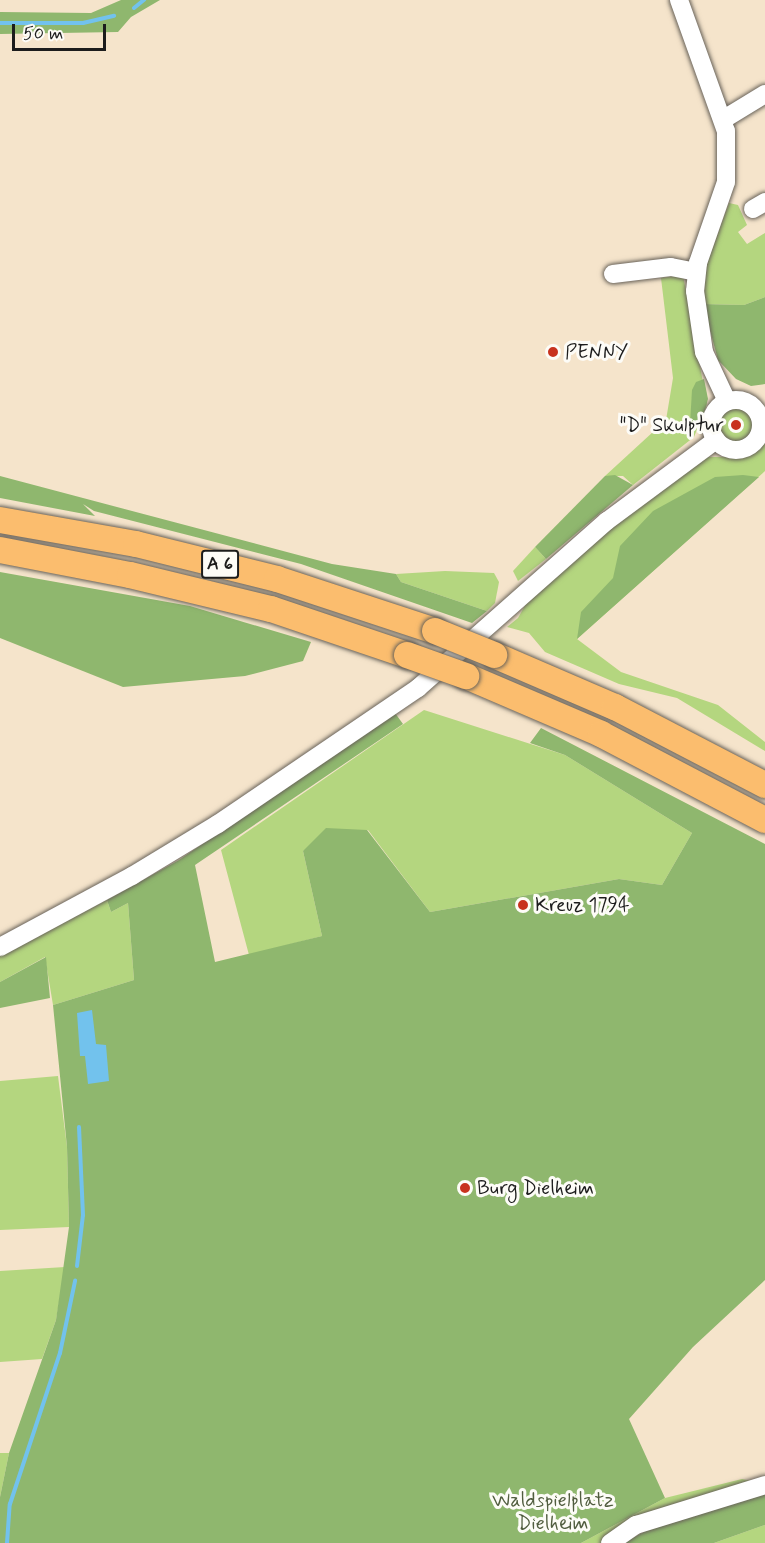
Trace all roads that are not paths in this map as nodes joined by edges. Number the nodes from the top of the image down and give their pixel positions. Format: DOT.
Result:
graph roads {
  1 [pos="679,0"];
  2 [pos="765,94"];
  3 [pos="724,119"];
  4 [pos="697,272"];
  5 [pos="613,274"];
  6 [pos="726,401"];
  7 [pos="762,410"];
  8 [pos="716,440"];
  9 [pos="0,520"];
  10 [pos="0,550"];
  11 [pos="765,785"];
  12 [pos="765,820"];
  13 [pos="0,947"];
  14 [pos="765,1485"];
  15 [pos="610,1543"];
  1 -- 3 [label="street"];
  2 -- 3 [label="street"];
  3 -- 4 [label="street"];
  4 -- 5 [label="street"];
  4 -- 6 [label="street"];
  6 -- 7 [label="street"];
  6 -- 8 [label="street"];
  7 -- 8 [label="street"];
  8 -- 13 [label="street"];
  9 -- 11 [label="highway, A 6, bridge"];
  10 -- 12 [label="highway, A 6, bridge"];
  14 -- 15 [label="street"];
}
